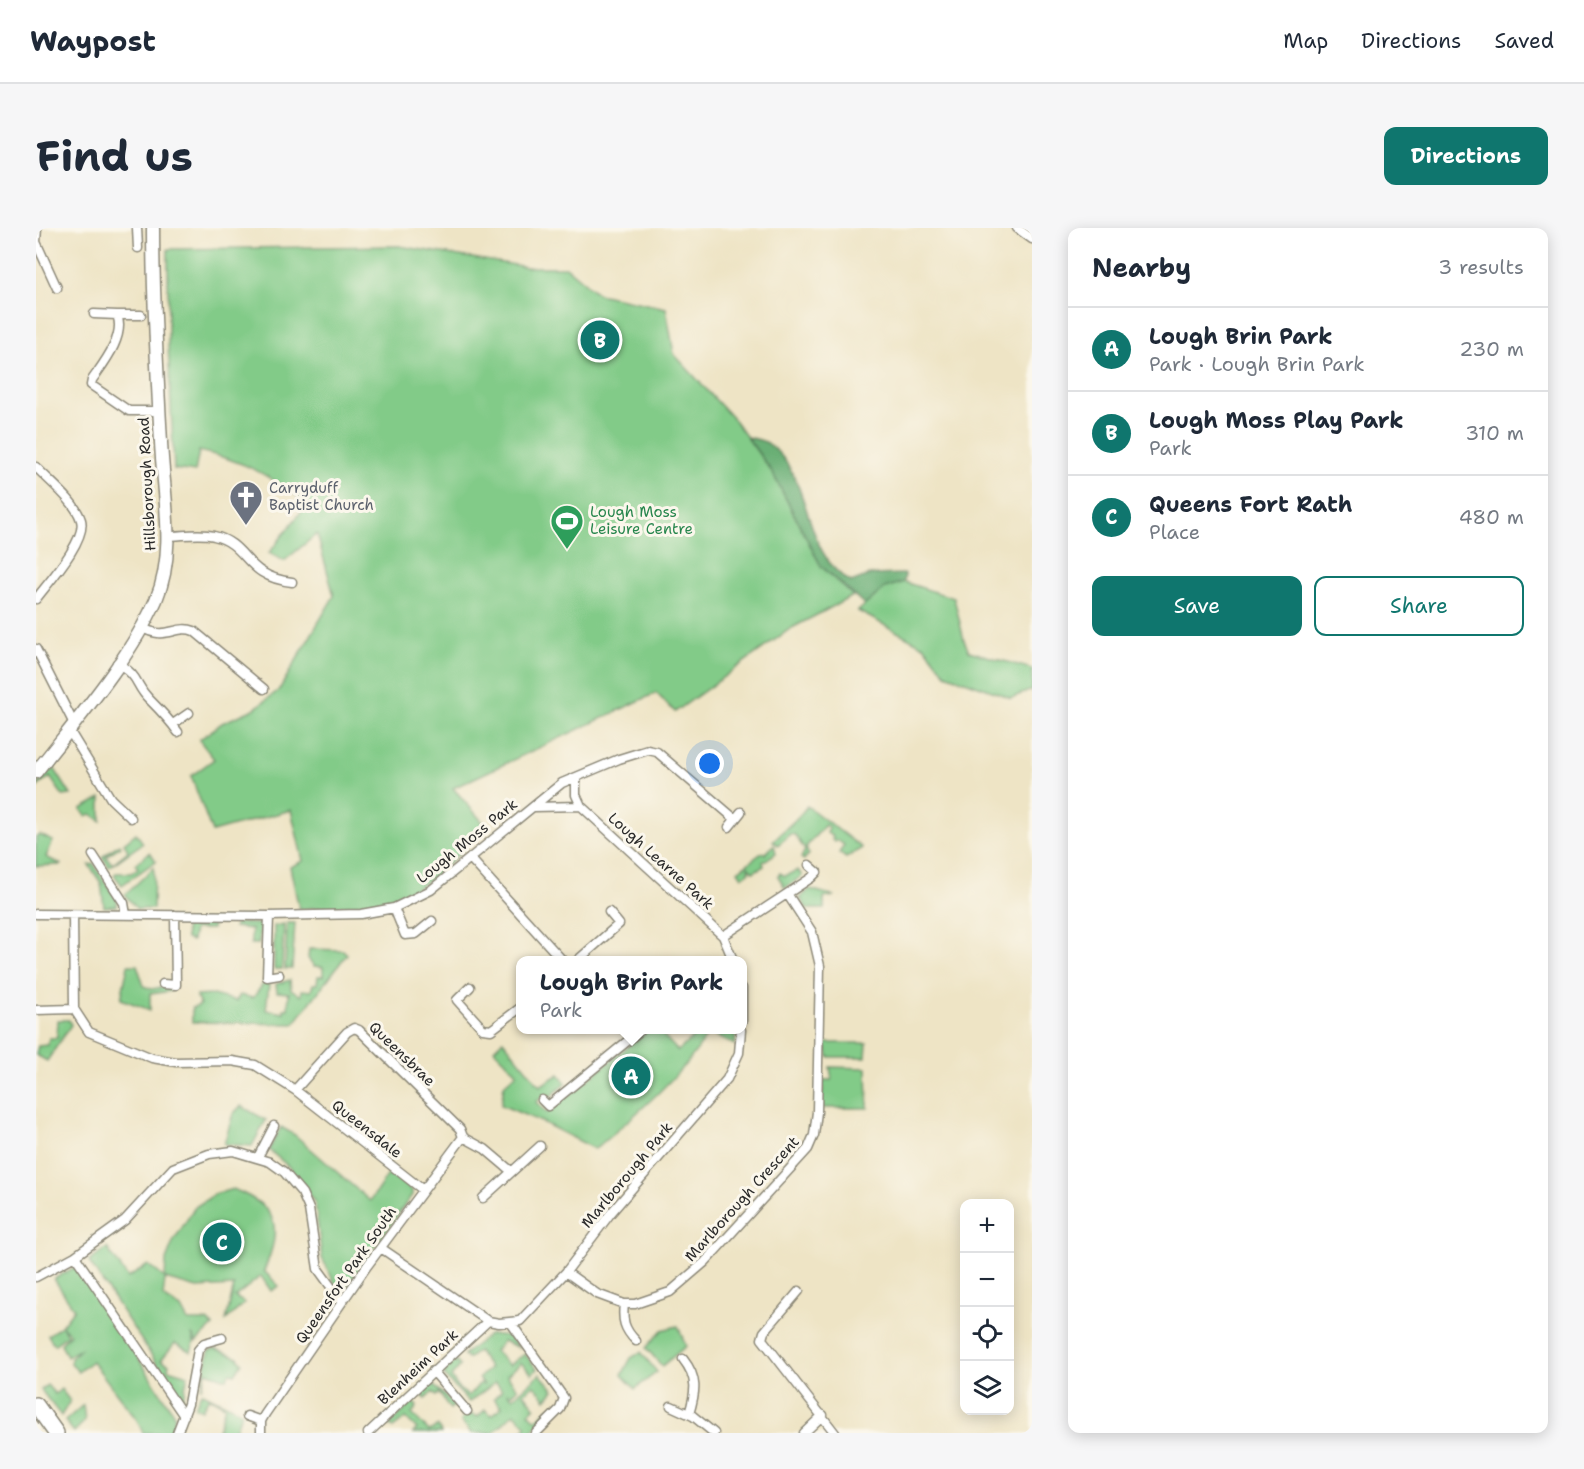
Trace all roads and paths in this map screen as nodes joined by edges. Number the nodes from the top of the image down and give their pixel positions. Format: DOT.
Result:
graph roads {
  1 [pos="37,228"];
  2 [pos="137,228"];
  3 [pos="153,228"];
  4 [pos="1017,228"];
  5 [pos="1032,239"];
  6 [pos="138,249"];
  7 [pos="57,288"];
  8 [pos="94,314"];
  9 [pos="117,315"];
  10 [pos="141,315"];
  11 [pos="159,411"];
  12 [pos="36,467"];
  13 [pos="167,536"];
  14 [pos="292,582"];
  15 [pos="36,599"];
  16 [pos="141,627"];
  17 [pos="36,649"];
  18 [pos="117,663"];
  19 [pos="264,689"];
  20 [pos="189,713"];
  21 [pos="173,724"];
  22 [pos="71,727"];
  23 [pos="178,732"];
  24 [pos="36,772"];
  25 [pos="576,778"];
  26 [pos="581,806"];
  27 [pos="530,808"];
  28 [pos="131,818"];
  29 [pos="729,827"];
  30 [pos="93,855"];
  31 [pos="470,858"];
  32 [pos="809,865"];
  33 [pos="788,895"];
  34 [pos="394,908"];
  35 [pos="609,912"];
  36 [pos="36,914"];
  37 [pos="73,915"];
  38 [pos="126,915"];
  39 [pos="176,915"];
  40 [pos="269,916"];
  41 [pos="432,921"];
  42 [pos="723,936"];
  43 [pos="558,956"];
  44 [pos="583,956"];
  45 [pos="731,956"];
  46 [pos="279,975"];
  47 [pos="163,984"];
  48 [pos="470,987"];
  49 [pos="74,1009"];
  50 [pos="36,1010"];
  51 [pos="516,1011"];
  52 [pos="635,1034"];
  53 [pos="741,1034"];
  54 [pos="294,1090"];
  55 [pos="542,1100"];
  56 [pos="274,1126"];
  57 [pos="462,1137"];
  58 [pos="540,1146"];
  59 [pos="258,1156"];
  60 [pos="511,1171"];
  61 [pos="423,1190"];
  62 [pos="483,1198"];
  63 [pos="381,1248"];
  64 [pos="75,1256"];
  65 [pos="566,1272"];
  66 [pos="36,1277"];
  67 [pos="799,1291"];
  68 [pos="342,1302"];
  69 [pos="624,1304"];
  70 [pos="488,1321"];
  71 [pos="511,1323"];
  72 [pos="222,1338"];
  73 [pos="636,1341"];
  74 [pos="683,1359"];
  75 [pos="433,1371"];
  76 [pos="36,1405"];
  77 [pos="671,1406"];
  78 [pos="467,1411"];
  79 [pos="689,1414"];
  80 [pos="823,1415"];
  81 [pos="184,1416"];
  82 [pos="247,1416"];
  83 [pos="261,1421"];
  84 [pos="56,1433"];
  85 [pos="177,1433"];
  86 [pos="261,1433"];
  87 [pos="368,1433"];
  88 [pos="536,1433"];
  89 [pos="714,1433"];
  90 [pos="804,1433"];
  91 [pos="835,1433"];
  1 -- 7 [label="street"];
  2 -- 6 [label="street"];
  3 -- 11 [label="main road, Hillsborough Road"];
  4 -- 5 [label="street"];
  8 -- 9 [label="street"];
  9 -- 10 [label="street"];
  9 -- 11 [label="street"];
  11 -- 13 [label="main road, Hillsborough Road"];
  12 -- 15 [label="street"];
  13 -- 14 [label="street"];
  13 -- 16 [label="main road, Hillsborough Road"];
  16 -- 18 [label="main road, Hillsborough Road"];
  16 -- 19 [label="street"];
  17 -- 22 [label="street"];
  18 -- 21 [label="street"];
  18 -- 22 [label="main road, Hillsborough Road"];
  20 -- 21 [label="street"];
  21 -- 23 [label="street"];
  22 -- 24 [label="main road, Hillsborough Road"];
  22 -- 28 [label="street"];
  25 -- 26 [label="street"];
  25 -- 27 [label="street, Lough Moss Park"];
  25 -- 29 [label="street, Lough Moss Park"];
  26 -- 27 [label="street"];
  26 -- 42 [label="street, Lough Learne Park"];
  27 -- 31 [label="street, Lough Moss Park"];
  30 -- 38 [label="street"];
  31 -- 34 [label="street, Lough Moss Park"];
  31 -- 43 [label="street"];
  32 -- 33 [label="street"];
  33 -- 42 [label="street"];
  33 -- 69 [label="street, Marlborough Crescent"];
  34 -- 40 [label="street, Lough Moss Park"];
  34 -- 41 [label="street"];
  35 -- 44 [label="street"];
  36 -- 37 [label="street, Lough Moss Park"];
  37 -- 38 [label="street, Lough Moss Park"];
  37 -- 49 [label="street"];
  38 -- 39 [label="street, Lough Moss Park"];
  39 -- 40 [label="street, Lough Moss Park"];
  39 -- 47 [label="street"];
  40 -- 46 [label="street"];
  42 -- 45 [label="street"];
  48 -- 51 [label="street"];
  49 -- 50 [label="street"];
  49 -- 54 [label="street, Queensdale"];
  52 -- 55 [label="street"];
  53 -- 65 [label="street, Marlborough Park"];
  54 -- 57 [label="street, Queensbrae"];
  54 -- 61 [label="street, Queensdale"];
  56 -- 59 [label="street"];
  57 -- 60 [label="street"];
  57 -- 61 [label="street, Queensfort Park South"];
  58 -- 60 [label="street"];
  59 -- 64 [label="street"];
  59 -- 68 [label="street"];
  60 -- 62 [label="street"];
  61 -- 63 [label="street, Queensfort Park South"];
  63 -- 68 [label="street, Queensfort Park South"];
  63 -- 70 [label="street"];
  64 -- 66 [label="street"];
  64 -- 81 [label="street"];
  65 -- 69 [label="street"];
  65 -- 71 [label="street, Marlborough Park"];
  67 -- 80 [label="street"];
  68 -- 83 [label="street, Queensfort Park South"];
  69 -- 73 [label="street"];
  70 -- 71 [label="street"];
  70 -- 75 [label="street, Blenheim Park"];
  71 -- 88 [label="street"];
  72 -- 81 [label="street"];
  74 -- 79 [label="street"];
  75 -- 78 [label="street"];
  75 -- 87 [label="street, Blenheim Park"];
  76 -- 84 [label="highway"];
  77 -- 79 [label="street"];
  79 -- 89 [label="street"];
  80 -- 90 [label="street"];
  80 -- 91 [label="street"];
  81 -- 85 [label="street"];
  82 -- 83 [label="street"];
  83 -- 86 [label="street"];
}
